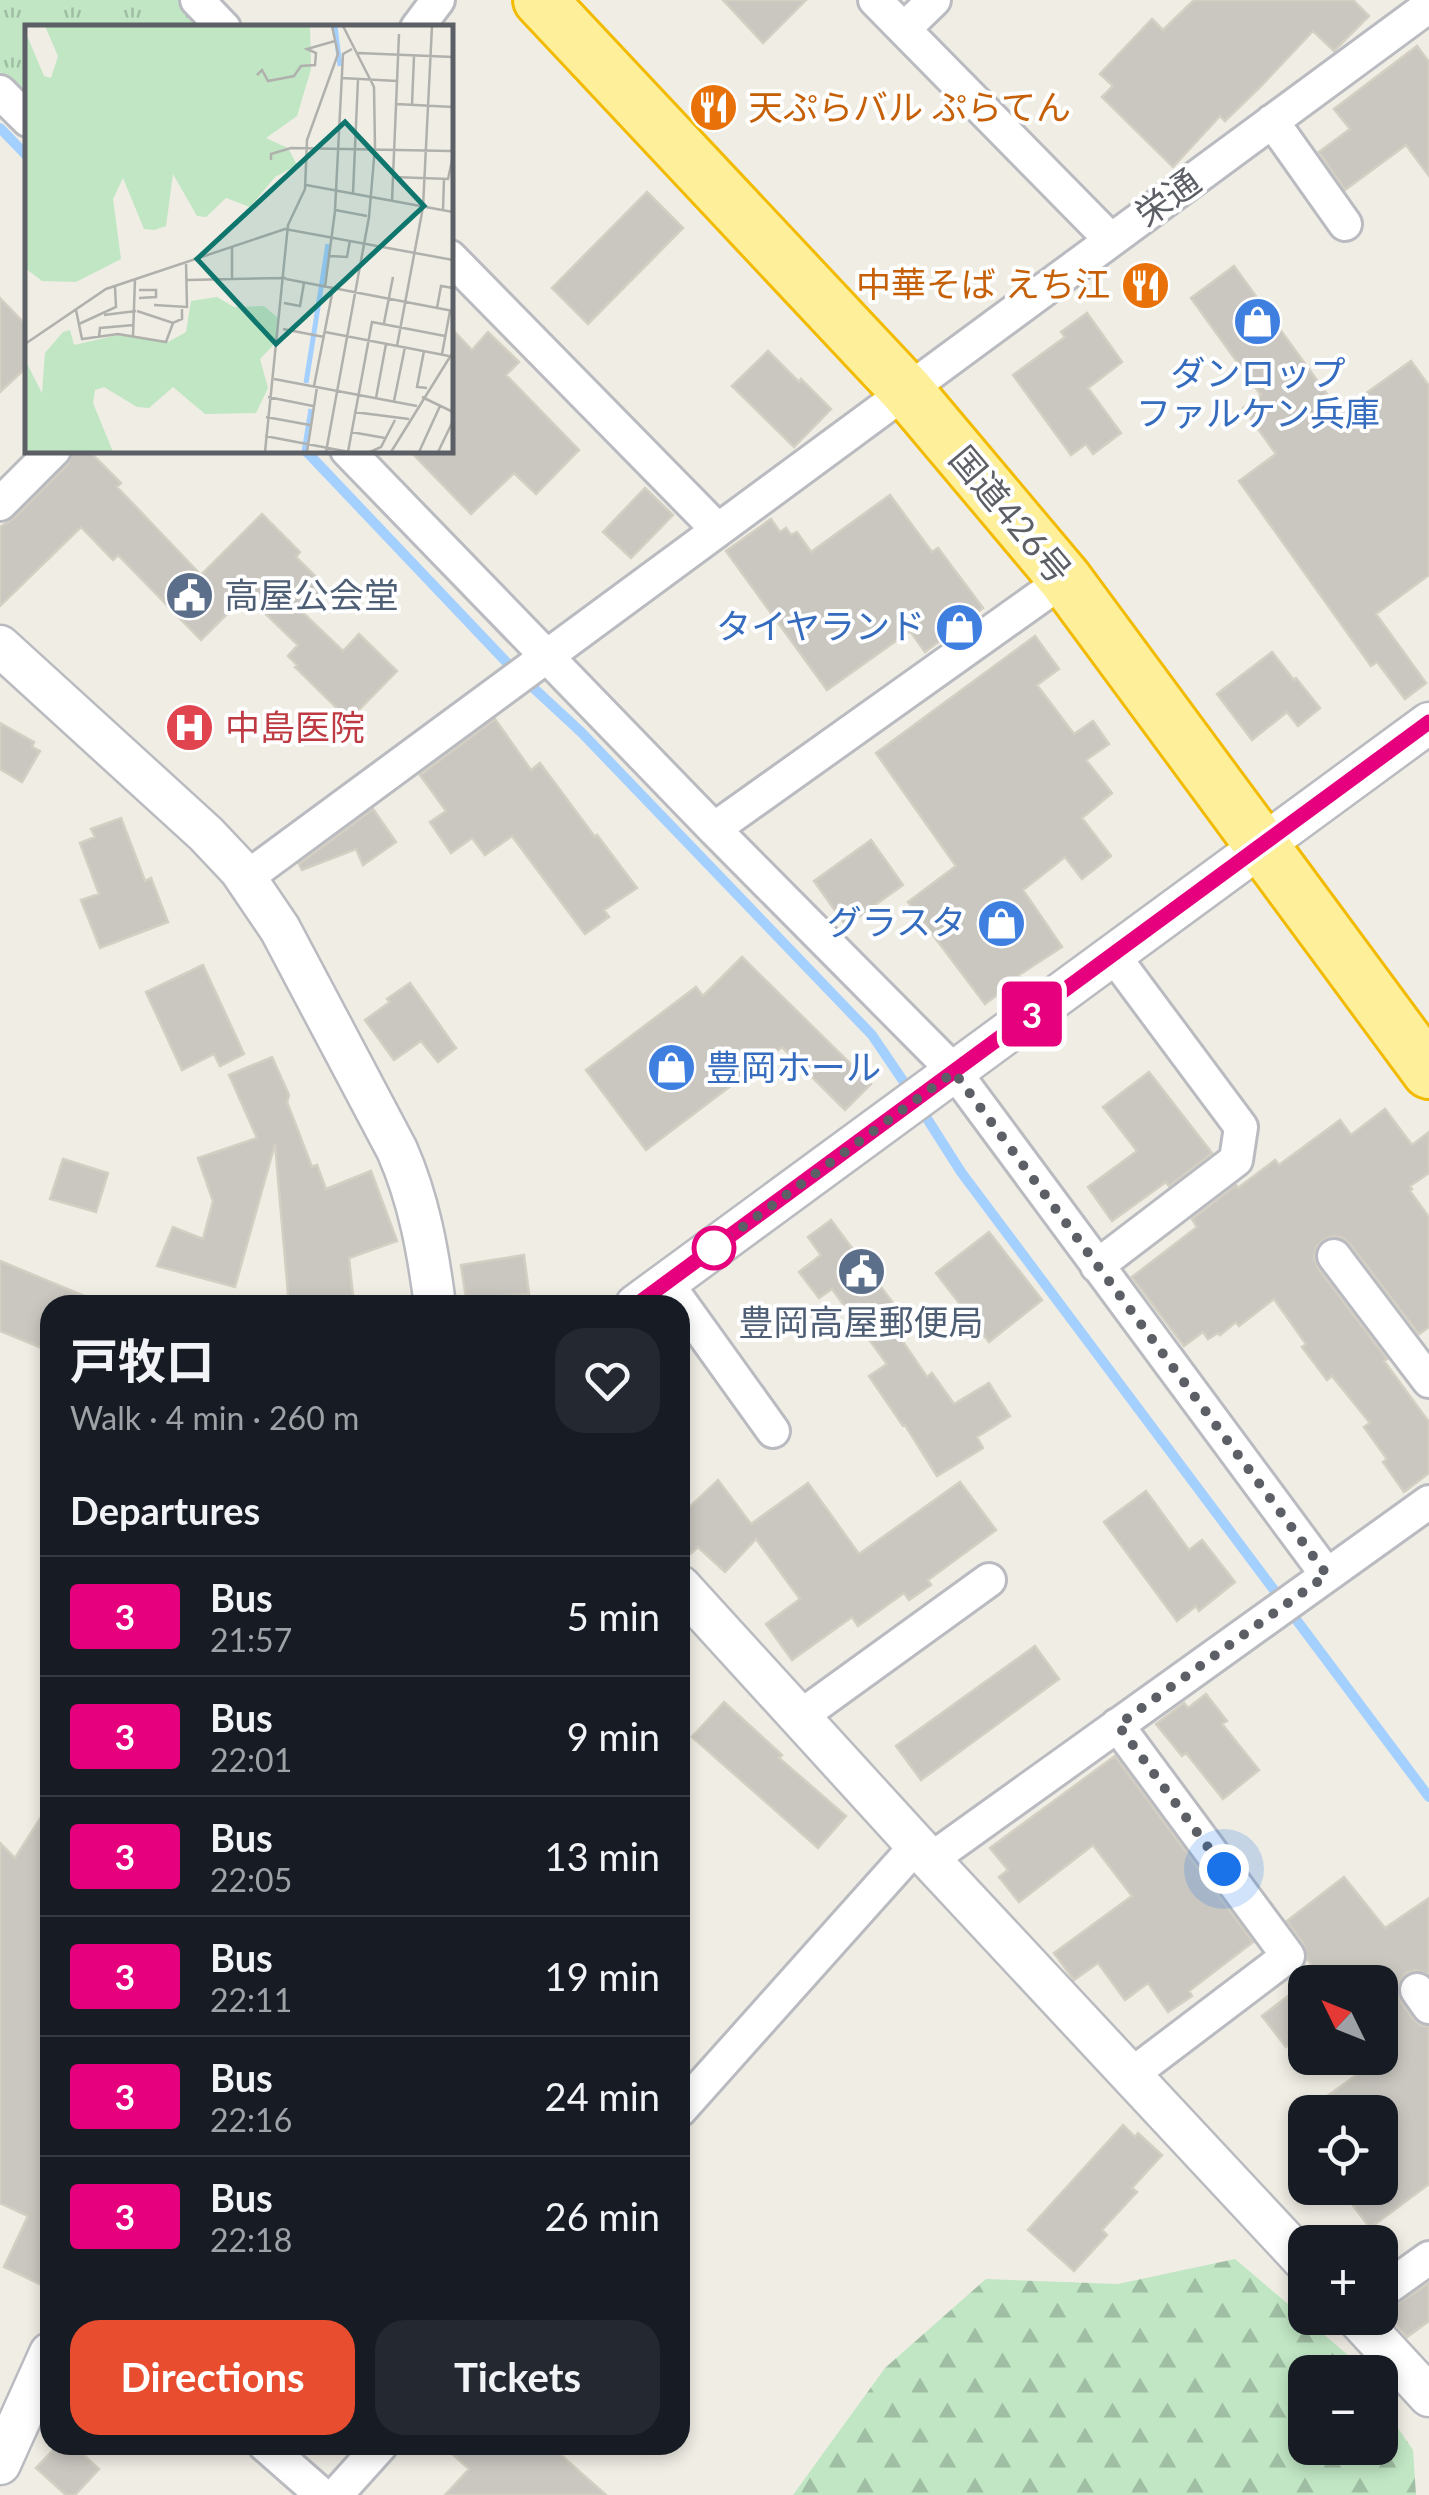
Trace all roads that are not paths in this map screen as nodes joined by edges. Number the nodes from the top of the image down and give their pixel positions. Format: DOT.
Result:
graph roads {
  1 [pos="197,0"];
  2 [pos="438,0"];
  3 [pos="540,0"];
  4 [pos="875,0"];
  5 [pos="934,0"];
  6 [pos="1422,0"];
  7 [pos="1429,7"];
  8 [pos="221,25"];
  9 [pos="419,25"];
  10 [pos="904,30"];
  11 [pos="0,92"];
  12 [pos="25,117"];
  13 [pos="1272,121"];
  14 [pos="1345,224"];
  15 [pos="1111,240"];
  16 [pos="452,259"];
  17 [pos="906,390"];
  18 [pos="52,452"];
  19 [pos="349,452"];
  20 [pos="0,504"];
  21 [pos="718,530"];
  22 [pos="1065,579"];
  23 [pos="0,646"];
  24 [pos="543,658"];
  25 [pos="1429,722"];
  26 [pos="714,828"];
  27 [pos="1263,845"];
  28 [pos="246,878"];
  29 [pos="1113,955"];
  30 [pos="1429,1072"];
  31 [pos="944,1078"];
  32 [pos="1334,1256"];
  33 [pos="1097,1266"];
  34 [pos="651,1294"];
  35 [pos="434,1295"];
  36 [pos="690,1338"];
  37 [pos="1429,1381"];
  38 [pos="772,1431"];
  39 [pos="1425,1514"];
  40 [pos="989,1580"];
  41 [pos="1316,1583"];
  42 [pos="690,1597"];
  43 [pos="800,1716"];
  44 [pos="1118,1725"];
  45 [pos="923,1852"];
  46 [pos="1131,2075"];
  47 [pos="690,2099"];
  48 [pos="1288,2244"];
  49 [pos="1429,2258"];
  50 [pos="1398,2280"];
  51 [pos="1373,2335"];
  52 [pos="40,2375"];
  53 [pos="1429,2396"];
  54 [pos="276,2455"];
  55 [pos="372,2455"];
  56 [pos="0,2464"];
  57 [pos="322,2495"];
  58 [pos="336,2495"];
  1 -- 8 [label="street"];
  2 -- 9 [label="street"];
  3 -- 17 [label="highway, 国道426号"];
  4 -- 10 [label="street"];
  5 -- 10 [label="street"];
  6 -- 7 [label="street"];
  7 -- 13 [label="street, 栄通"];
  10 -- 15 [label="street"];
  11 -- 12 [label="street"];
  13 -- 14 [label="street"];
  13 -- 15 [label="street, 栄通"];
  15 -- 17 [label="street, 栄通"];
  16 -- 21 [label="street"];
  17 -- 21 [label="street, 栄通"];
  17 -- 22 [label="highway, 国道426号"];
  18 -- 20 [label="street"];
  19 -- 24 [label="street"];
  21 -- 24 [label="street, 栄通"];
  22 -- 26 [label="street"];
  22 -- 27 [label="highway, 国道426号"];
  23 -- 28 [label="street"];
  24 -- 26 [label="street"];
  24 -- 28 [label="street, 栄通"];
  25 -- 27 [label="street"];
  26 -- 31 [label="street"];
  27 -- 29 [label="street"];
  27 -- 30 [label="highway, 国道426号"];
  28 -- 35 [label="street"];
  29 -- 31 [label="street"];
  29 -- 33 [label="street"];
  31 -- 33 [label="street"];
  31 -- 34 [label="street"];
  32 -- 37 [label="street"];
  33 -- 41 [label="street"];
  36 -- 38 [label="street"];
  39 -- 41 [label="street"];
  40 -- 43 [label="street"];
  41 -- 44 [label="street"];
  42 -- 43 [label="street"];
  43 -- 45 [label="street"];
  44 -- 45 [label="street"];
  44 -- 46 [label="street"];
  45 -- 46 [label="street"];
  45 -- 47 [label="street"];
  46 -- 48 [label="street"];
  49 -- 50 [label="street"];
  51 -- 53 [label="street"];
  52 -- 56 [label="street"];
  54 -- 57 [label="street"];
  55 -- 58 [label="street"];
}
